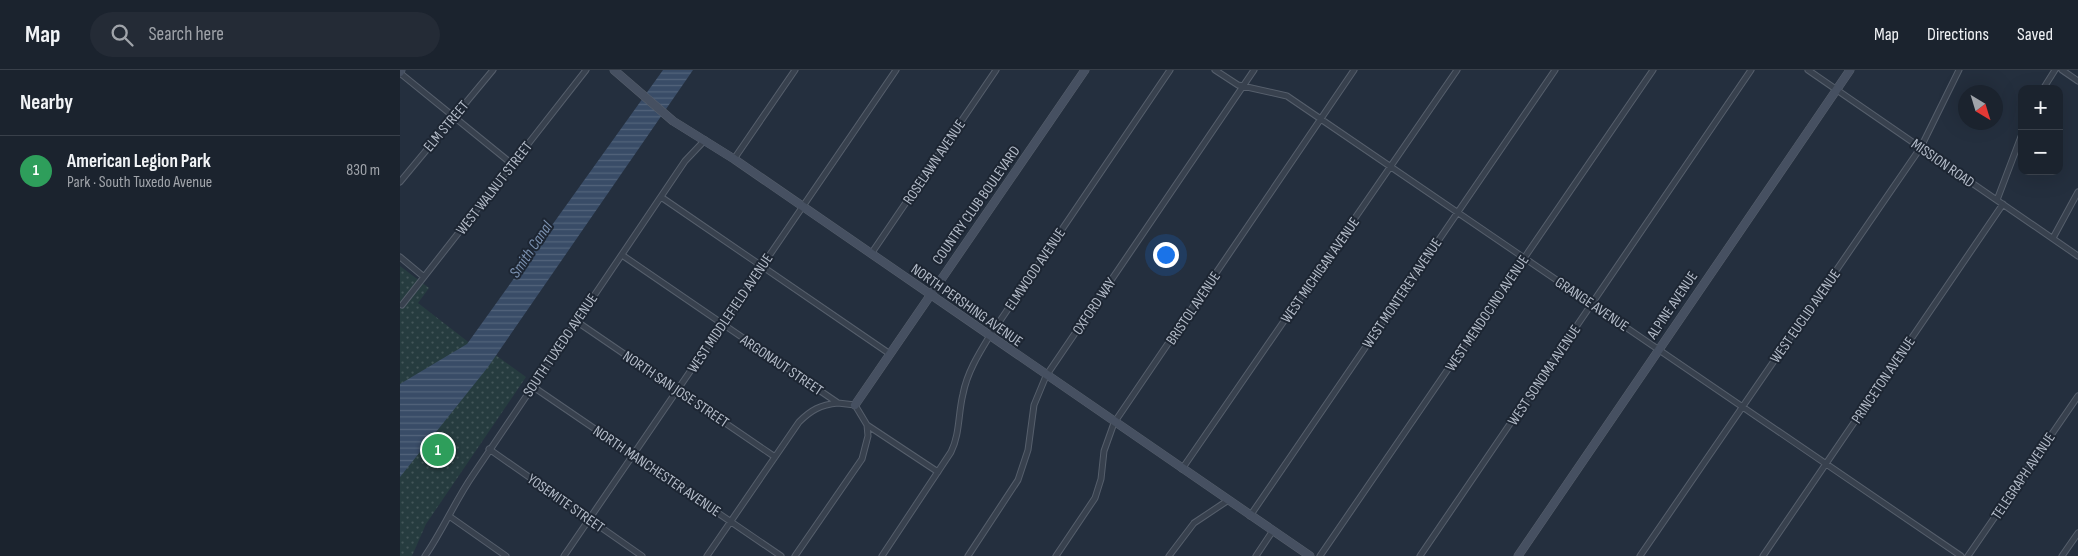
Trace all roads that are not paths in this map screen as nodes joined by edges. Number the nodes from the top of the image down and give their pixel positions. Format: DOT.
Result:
graph roads {
  1 [pos="493,70"];
  2 [pos="586,70"];
  3 [pos="614,70"];
  4 [pos="795,70"];
  5 [pos="896,70"];
  6 [pos="996,70"];
  7 [pos="1086,70"];
  8 [pos="1170,70"];
  9 [pos="1215,70"];
  10 [pos="1254,70"];
  11 [pos="1354,70"];
  12 [pos="1457,70"];
  13 [pos="1555,70"];
  14 [pos="1653,70"];
  15 [pos="1751,70"];
  16 [pos="1808,70"];
  17 [pos="1850,70"];
  18 [pos="1959,70"];
  19 [pos="2055,70"];
  20 [pos="2062,70"];
  21 [pos="400,72"];
  22 [pos="2078,81"];
  23 [pos="2045,85"];
  24 [pos="1244,86"];
  25 [pos="1836,90"];
  26 [pos="454,117"];
  27 [pos="1321,119"];
  28 [pos="705,140"];
  29 [pos="2018,145"];
  30 [pos="1921,147"];
  31 [pos="734,159"];
  32 [pos="512,164"];
  33 [pos="1391,167"];
  34 [pos="400,182"];
  35 [pos="2078,192"];
  36 [pos="661,197"];
  37 [pos="1997,200"];
  38 [pos="2003,204"];
  39 [pos="803,207"];
  40 [pos="1458,212"];
  41 [pos="2052,238"];
  42 [pos="871,254"];
  43 [pos="622,255"];
  44 [pos="2078,256"];
  45 [pos="400,257"];
  46 [pos="1525,258"];
  47 [pos="762,266"];
  48 [pos="424,277"];
  49 [pos="930,296"];
  50 [pos="1592,304"];
  51 [pos="402,305"];
  52 [pos="576,321"];
  53 [pos="722,324"];
  54 [pos="989,336"];
  55 [pos="1659,349"];
  56 [pos="890,354"];
  57 [pos="1046,376"];
  58 [pos="532,386"];
  59 [pos="677,390"];
  60 [pos="2078,396"];
  61 [pos="838,403"];
  62 [pos="855,404"];
  63 [pos="1742,406"];
  64 [pos="1114,423"];
  65 [pos="867,425"];
  66 [pos="489,449"];
  67 [pos="633,454"];
  68 [pos="775,457"];
  69 [pos="1826,464"];
  70 [pos="1182,470"];
  71 [pos="938,472"];
  72 [pos="1227,501"];
  73 [pos="448,516"];
  74 [pos="1250,517"];
  75 [pos="588,519"];
  76 [pos="731,522"];
  77 [pos="1272,532"];
  78 [pos="2078,533"];
  79 [pos="425,556"];
  80 [pos="506,556"];
  81 [pos="564,556"];
  82 [pos="642,556"];
  83 [pos="707,556"];
  84 [pos="781,556"];
  85 [pos="795,556"];
  86 [pos="882,556"];
  87 [pos="968,556"];
  88 [pos="1056,556"];
  89 [pos="1169,556"];
  90 [pos="1256,556"];
  91 [pos="1310,556"];
  92 [pos="1320,556"];
  93 [pos="1420,556"];
  94 [pos="1518,556"];
  95 [pos="1640,556"];
  96 [pos="1762,556"];
  97 [pos="1961,556"];
  98 [pos="1968,556"];
  99 [pos="2062,556"];
  1 -- 26 [label="street, ELM STREET"];
  2 -- 32 [label="street, WEST WALNUT STREET"];
  3 -- 28 [label="street, NORTH PERSHING AVENUE"];
  4 -- 31 [label="street"];
  5 -- 39 [label="street, WEST MIDDLEFIELD AVENUE"];
  6 -- 42 [label="street, ROSELAWN AVENUE"];
  7 -- 49 [label="street, COUNTRY CLUB BOULEVARD"];
  8 -- 54 [label="street, ELMWOOD AVENUE"];
  9 -- 24 [label="street, GRANGE AVENUE"];
  10 -- 24 [label="street, OXFORD WAY"];
  11 -- 27 [label="street, BRISTOL AVENUE"];
  12 -- 33 [label="street, WEST MICHIGAN AVENUE"];
  13 -- 40 [label="street, WEST MONTEREY AVENUE"];
  14 -- 46 [label="street, WEST MENDOCINO AVENUE"];
  15 -- 50 [label="street, WEST SONOMA AVENUE"];
  16 -- 25 [label="street, MISSION ROAD"];
  17 -- 25 [label="street, ALPINE AVENUE"];
  18 -- 30 [label="street, WEST EUCLID AVENUE"];
  19 -- 23 [label="street"];
  20 -- 22 [label="street"];
  21 -- 26 [label="street"];
  24 -- 27 [label="street, GRANGE AVENUE"];
  24 -- 57 [label="street, OXFORD WAY"];
  25 -- 30 [label="street, MISSION ROAD"];
  25 -- 55 [label="street, ALPINE AVENUE"];
  26 -- 32 [label="street"];
  26 -- 34 [label="street, ELM STREET"];
  27 -- 33 [label="street, GRANGE AVENUE"];
  27 -- 64 [label="street, BRISTOL AVENUE"];
  28 -- 31 [label="street, NORTH PERSHING AVENUE"];
  28 -- 36 [label="street, SOUTH TUXEDO AVENUE"];
  29 -- 37 [label="street"];
  30 -- 37 [label="street, MISSION ROAD"];
  30 -- 63 [label="street, WEST EUCLID AVENUE"];
  31 -- 39 [label="street, NORTH PERSHING AVENUE"];
  32 -- 48 [label="street, WEST WALNUT STREET"];
  33 -- 40 [label="street, GRANGE AVENUE"];
  33 -- 70 [label="street, WEST MICHIGAN AVENUE"];
  35 -- 41 [label="street"];
  36 -- 43 [label="street, SOUTH TUXEDO AVENUE"];
  36 -- 47 [label="street"];
  37 -- 38 [label="street, MISSION ROAD"];
  38 -- 41 [label="street, MISSION ROAD"];
  38 -- 69 [label="street, PRINCETON AVENUE"];
  39 -- 42 [label="street, NORTH PERSHING AVENUE"];
  39 -- 47 [label="street, WEST MIDDLEFIELD AVENUE"];
  40 -- 46 [label="street, GRANGE AVENUE"];
  40 -- 74 [label="street, WEST MONTEREY AVENUE"];
  41 -- 44 [label="street, MISSION ROAD"];
  42 -- 49 [label="street, NORTH PERSHING AVENUE"];
  43 -- 52 [label="street, SOUTH TUXEDO AVENUE"];
  43 -- 53 [label="street, ARGONAUT STREET"];
  45 -- 48 [label="street"];
  46 -- 50 [label="street, GRANGE AVENUE"];
  46 -- 92 [label="street, WEST MENDOCINO AVENUE"];
  47 -- 53 [label="street, WEST MIDDLEFIELD AVENUE"];
  47 -- 56 [label="street"];
  48 -- 51 [label="street, WEST WALNUT STREET"];
  49 -- 54 [label="street, NORTH PERSHING AVENUE"];
  49 -- 56 [label="street, COUNTRY CLUB BOULEVARD"];
  50 -- 55 [label="street, GRANGE AVENUE"];
  50 -- 93 [label="street, WEST SONOMA AVENUE"];
  52 -- 58 [label="street, SOUTH TUXEDO AVENUE"];
  52 -- 59 [label="street, NORTH SAN JOSE STREET"];
  53 -- 59 [label="street, WEST MIDDLEFIELD AVENUE"];
  53 -- 61 [label="street, ARGONAUT STREET"];
  54 -- 57 [label="street, NORTH PERSHING AVENUE"];
  54 -- 71 [label="street, ELMWOOD AVENUE"];
  55 -- 63 [label="street, GRANGE AVENUE"];
  55 -- 94 [label="street, ALPINE AVENUE"];
  56 -- 62 [label="street, COUNTRY CLUB BOULEVARD"];
  57 -- 64 [label="street, NORTH PERSHING AVENUE"];
  57 -- 87 [label="street, OXFORD WAY"];
  58 -- 66 [label="street, SOUTH TUXEDO AVENUE"];
  58 -- 67 [label="street, NORTH MANCHESTER AVENUE"];
  59 -- 67 [label="street, WEST MIDDLEFIELD AVENUE"];
  59 -- 68 [label="street, NORTH SAN JOSE STREET"];
  60 -- 98 [label="street, TELEGRAPH AVENUE"];
  61 -- 62 [label="street, ARGONAUT STREET"];
  61 -- 68 [label="street"];
  62 -- 65 [label="street"];
  63 -- 69 [label="street, GRANGE AVENUE"];
  63 -- 95 [label="street, WEST EUCLID AVENUE"];
  64 -- 70 [label="street, NORTH PERSHING AVENUE"];
  64 -- 88 [label="street, BRISTOL AVENUE"];
  65 -- 71 [label="street"];
  65 -- 85 [label="street"];
  66 -- 73 [label="street, SOUTH TUXEDO AVENUE"];
  66 -- 75 [label="street, YOSEMITE STREET"];
  67 -- 75 [label="street, WEST MIDDLEFIELD AVENUE"];
  67 -- 76 [label="street, NORTH MANCHESTER AVENUE"];
  68 -- 76 [label="street"];
  69 -- 96 [label="street, PRINCETON AVENUE"];
  69 -- 97 [label="street, GRANGE AVENUE"];
  70 -- 72 [label="street, NORTH PERSHING AVENUE"];
  71 -- 86 [label="street, ELMWOOD AVENUE"];
  72 -- 74 [label="street, NORTH PERSHING AVENUE"];
  72 -- 89 [label="street"];
  73 -- 79 [label="street, SOUTH TUXEDO AVENUE"];
  73 -- 80 [label="street"];
  74 -- 77 [label="street, NORTH PERSHING AVENUE"];
  75 -- 81 [label="street, WEST MIDDLEFIELD AVENUE"];
  75 -- 82 [label="street, YOSEMITE STREET"];
  76 -- 83 [label="street"];
  76 -- 84 [label="street, NORTH MANCHESTER AVENUE"];
  77 -- 90 [label="street"];
  77 -- 91 [label="street, NORTH PERSHING AVENUE"];
  78 -- 99 [label="street"];
}
